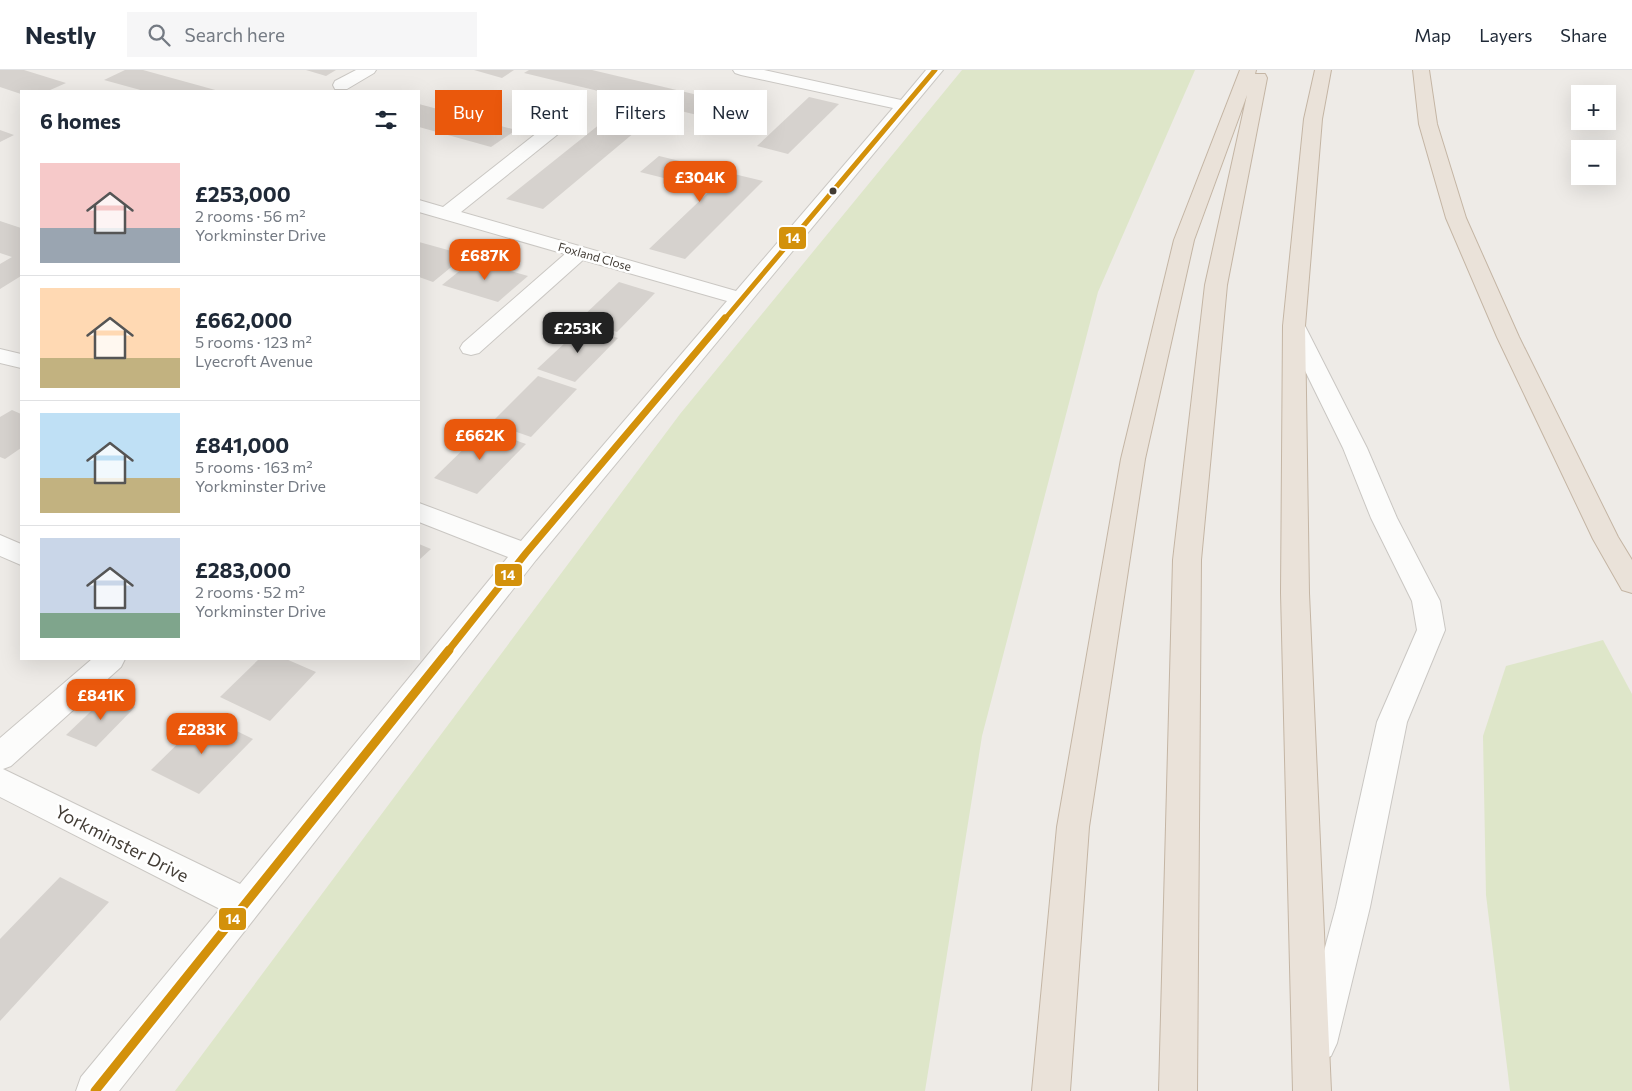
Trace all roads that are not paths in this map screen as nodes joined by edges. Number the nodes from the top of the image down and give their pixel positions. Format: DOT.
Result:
graph roads {
  1 [pos="368,70"];
  2 [pos="741,70"];
  3 [pos="935,70"];
  4 [pos="1248,70"];
  5 [pos="1260,70"];
  6 [pos="1323,70"];
  7 [pos="1421,70"];
  8 [pos="341,85"];
  9 [pos="906,106"];
  10 [pos="546,135"];
  11 [pos="420,206"];
  12 [pos="448,213"];
  13 [pos="580,252"];
  14 [pos="742,299"];
  15 [pos="1294,326"];
  16 [pos="471,348"];
  17 [pos="0,356"];
  18 [pos="20,361"];
  19 [pos="420,512"];
  20 [pos="0,545"];
  21 [pos="526,553"];
  22 [pos="20,555"];
  23 [pos="1632,583"];
  24 [pos="110,660"];
  25 [pos="0,757"];
  26 [pos="0,782"];
  27 [pos="245,904"];
  28 [pos="1311,1082"];
  29 [pos="95,1091"];
  30 [pos="1051,1091"];
  31 [pos="1178,1091"];
  1 -- 8 [label="street"];
  2 -- 9 [label="street"];
  3 -- 9 [label="street"];
  4 -- 30 [label="highway"];
  5 -- 31 [label="highway"];
  6 -- 15 [label="highway"];
  7 -- 23 [label="highway"];
  9 -- 14 [label="street"];
  10 -- 12 [label="street"];
  11 -- 12 [label="street, Foxland Close"];
  12 -- 13 [label="street, Foxland Close"];
  13 -- 14 [label="street, Foxland Close"];
  13 -- 16 [label="street"];
  14 -- 21 [label="street"];
  15 -- 28 [label="highway"];
  15 -- 28 [label="street"];
  17 -- 18 [label="street"];
  19 -- 21 [label="street"];
  20 -- 22 [label="street"];
  21 -- 27 [label="street"];
  24 -- 25 [label="street"];
  26 -- 27 [label="street, Yorkminster Drive"];
  27 -- 29 [label="street"];
}
